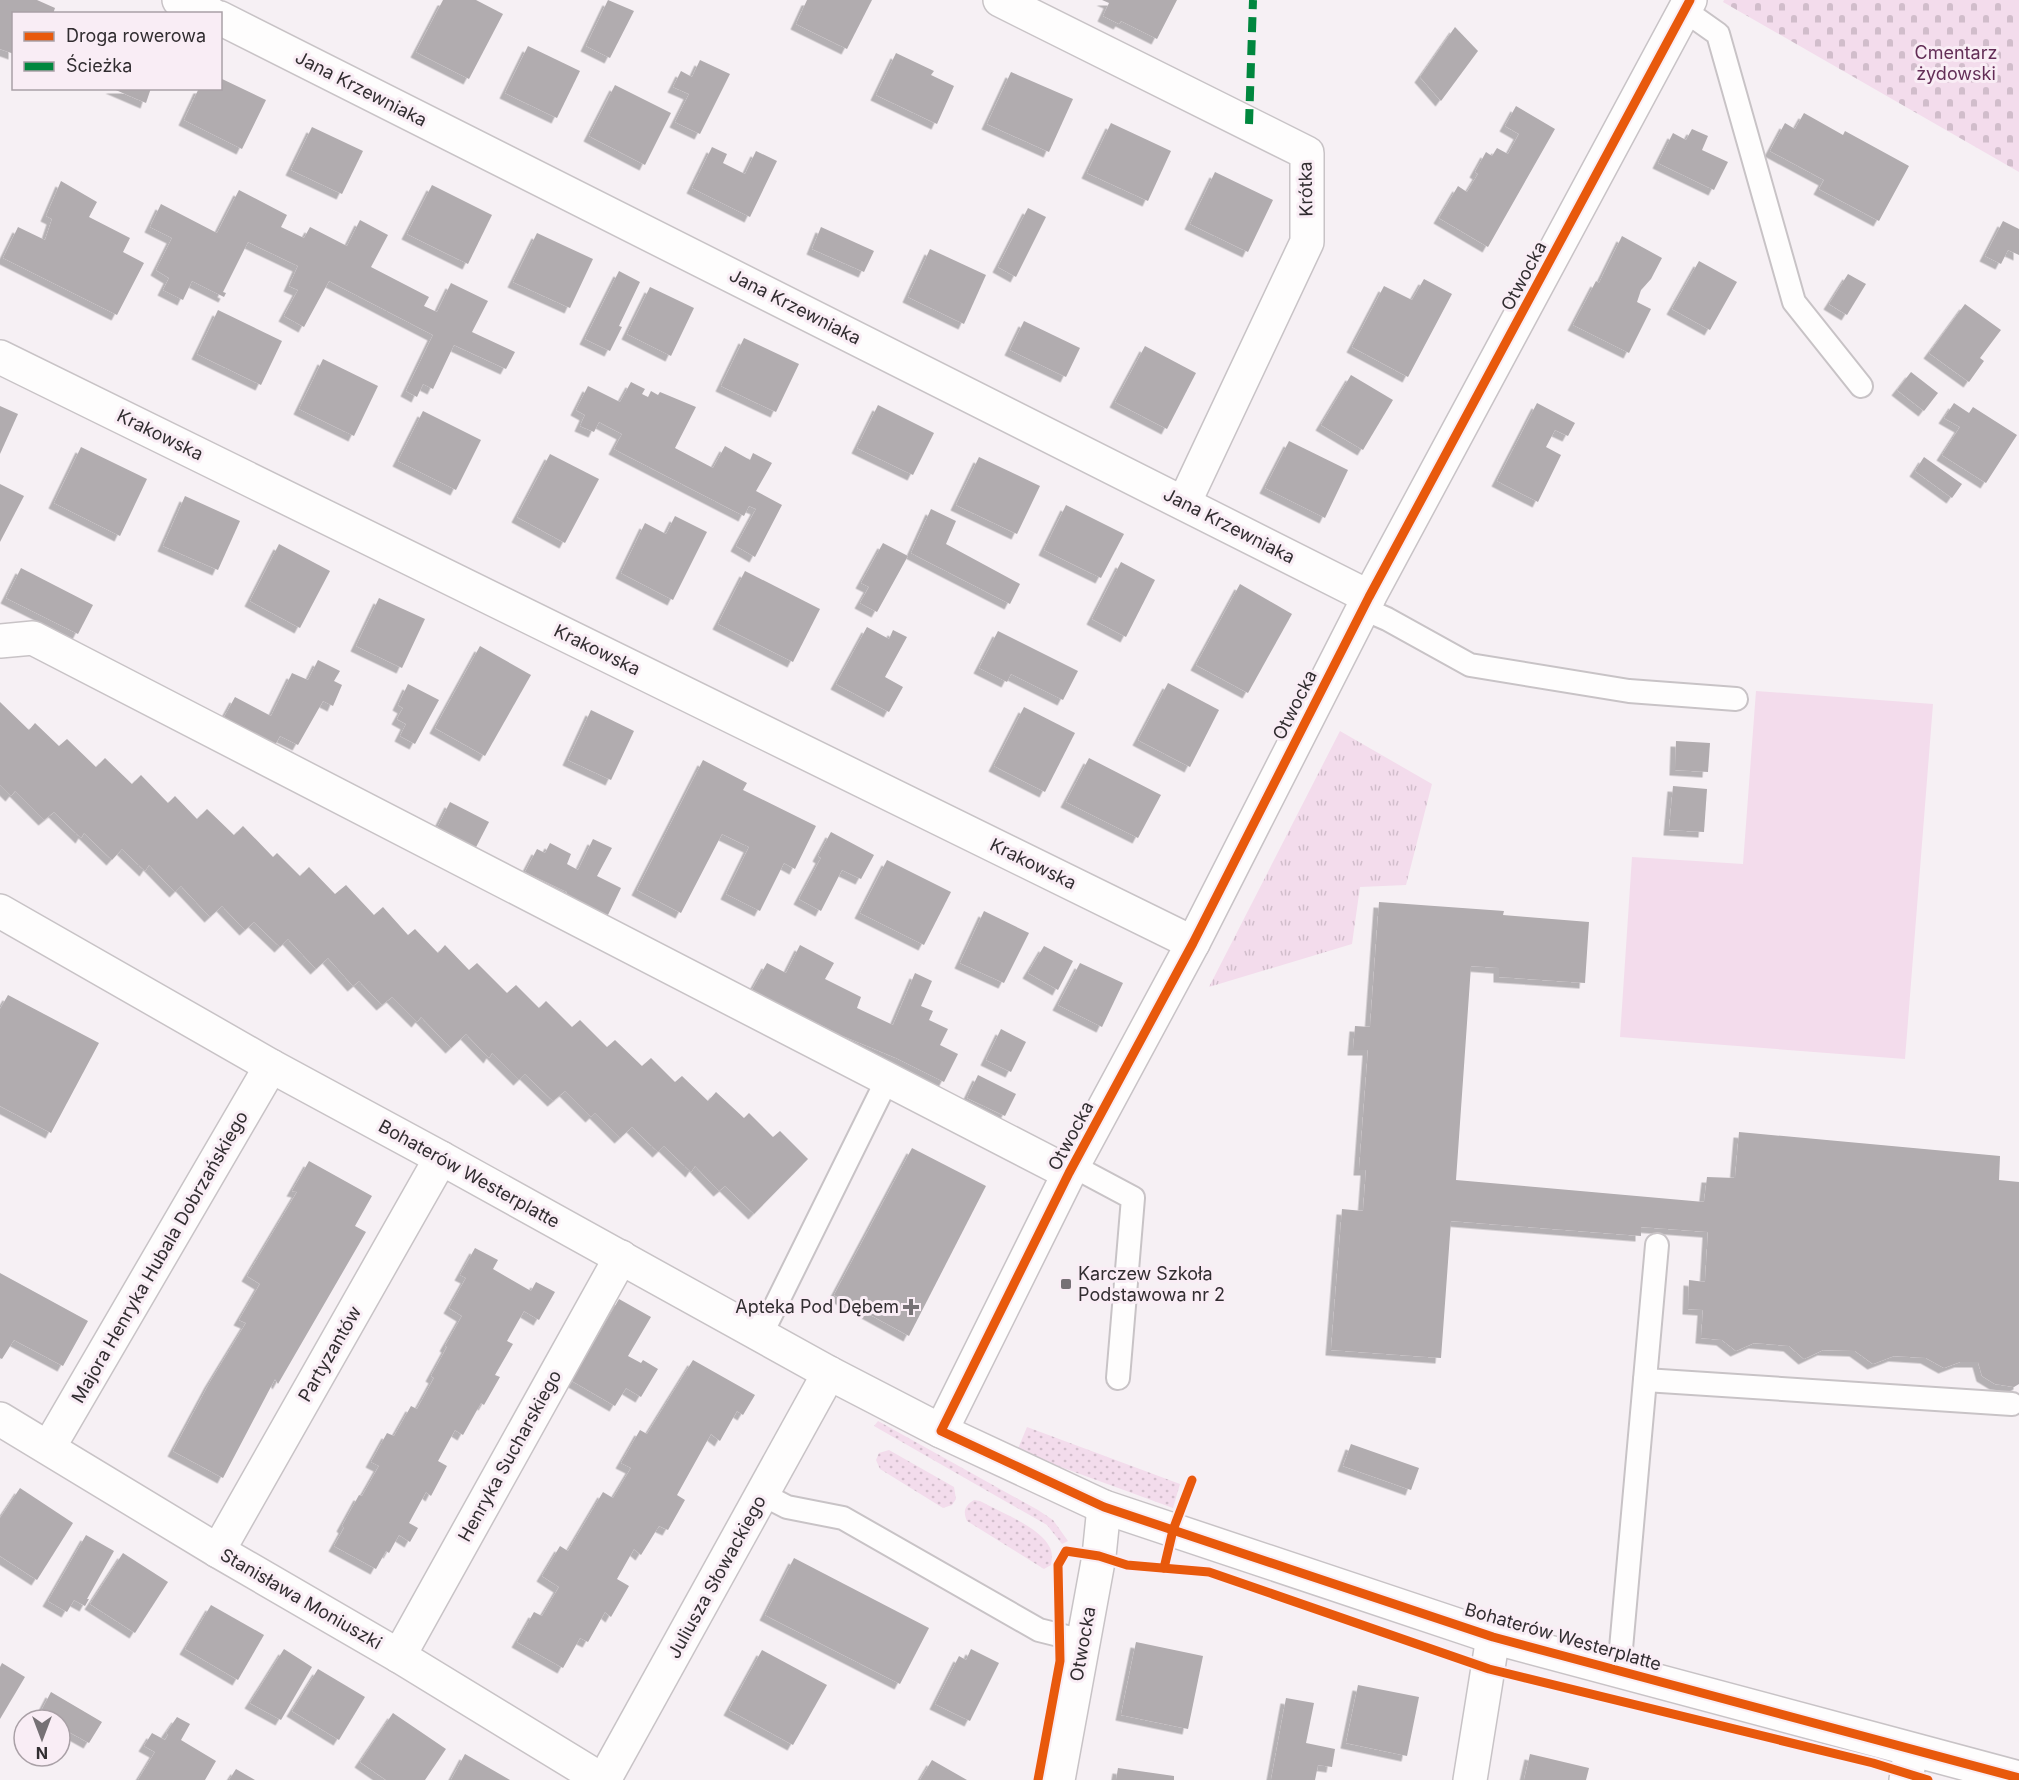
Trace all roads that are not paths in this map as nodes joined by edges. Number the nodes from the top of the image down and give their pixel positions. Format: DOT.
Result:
graph roads {
  1 [pos="179,0"];
  2 [pos="1000,0"];
  3 [pos="1687,5"];
  4 [pos="207,12"];
  5 [pos="222,19"];
  6 [pos="0,357"];
  7 [pos="1861,386"];
  8 [pos="1184,503"];
  9 [pos="1366,603"];
  10 [pos="0,641"];
  11 [pos="1736,699"];
  12 [pos="0,911"];
  13 [pos="1193,943"];
  14 [pos="271,1066"];
  15 [pos="887,1080"];
  16 [pos="441,1158"];
  17 [pos="1071,1170"];
  18 [pos="1657,1245"];
  19 [pos="621,1257"];
  20 [pos="761,1335"];
  21 [pos="829,1373"];
  22 [pos="1118,1378"];
  23 [pos="1645,1380"];
  24 [pos="2012,1404"];
  25 [pos="0,1419"];
  26 [pos="941,1431"];
  27 [pos="49,1447"];
  28 [pos="762,1494"];
  29 [pos="1104,1507"];
  30 [pos="218,1551"];
  31 [pos="1493,1636"];
  32 [pos="1083,1641"];
  33 [pos="399,1656"];
  34 [pos="1619,1671"];
  35 [pos="1909,1765"];
  36 [pos="2019,1778"];
  37 [pos="603,1780"];
  38 [pos="1058,1780"];
  39 [pos="1470,1780"];
  1 -- 4 [label="street"];
  2 -- 8 [label="street, Krótka"];
  3 -- 7 [label="lane"];
  3 -- 9 [label="street, Otwocka"];
  5 -- 8 [label="street, Jana Krzewniaka"];
  6 -- 13 [label="street, Krakowska"];
  8 -- 9 [label="street, Jana Krzewniaka"];
  9 -- 11 [label="lane"];
  9 -- 13 [label="street, Otwocka"];
  10 -- 15 [label="street"];
  12 -- 14 [label="street, Bohaterów Westerplatte"];
  13 -- 17 [label="street, Otwocka"];
  14 -- 16 [label="street, Bohaterów Westerplatte"];
  14 -- 27 [label="street, Majora Henryka Hubala Dobrzańskiego"];
  15 -- 17 [label="street"];
  15 -- 20 [label="lane"];
  16 -- 19 [label="street, Bohaterów Westerplatte"];
  16 -- 30 [label="street, Partyzantów"];
  17 -- 22 [label="lane"];
  17 -- 26 [label="street, Otwocka"];
  18 -- 23 [label="lane"];
  19 -- 20 [label="street, Bohaterów Westerplatte"];
  19 -- 33 [label="street, Henryka Sucharskiego"];
  20 -- 21 [label="street, Bohaterów Westerplatte"];
  21 -- 26 [label="street, Bohaterów Westerplatte"];
  21 -- 28 [label="street, Juliusza Słowackiego"];
  23 -- 24 [label="lane"];
  23 -- 34 [label="lane"];
  25 -- 27 [label="street, Stanisława Moniuszki"];
  26 -- 29 [label="street, Bohaterów Westerplatte"];
  27 -- 30 [label="street, Stanisława Moniuszki"];
  28 -- 32 [label="lane"];
  28 -- 37 [label="street, Juliusza Słowackiego"];
  29 -- 31 [label="street, Bohaterów Westerplatte"];
  29 -- 32 [label="street, Otwocka"];
  30 -- 33 [label="street, Stanisława Moniuszki"];
  31 -- 34 [label="street, Bohaterów Westerplatte"];
  31 -- 39 [label="street"];
  32 -- 38 [label="street, Otwocka"];
  33 -- 37 [label="street, Stanisława Moniuszki"];
  34 -- 35 [label="street, Bohaterów Westerplatte"];
  35 -- 36 [label="street, Bohaterów Westerplatte"];
}
